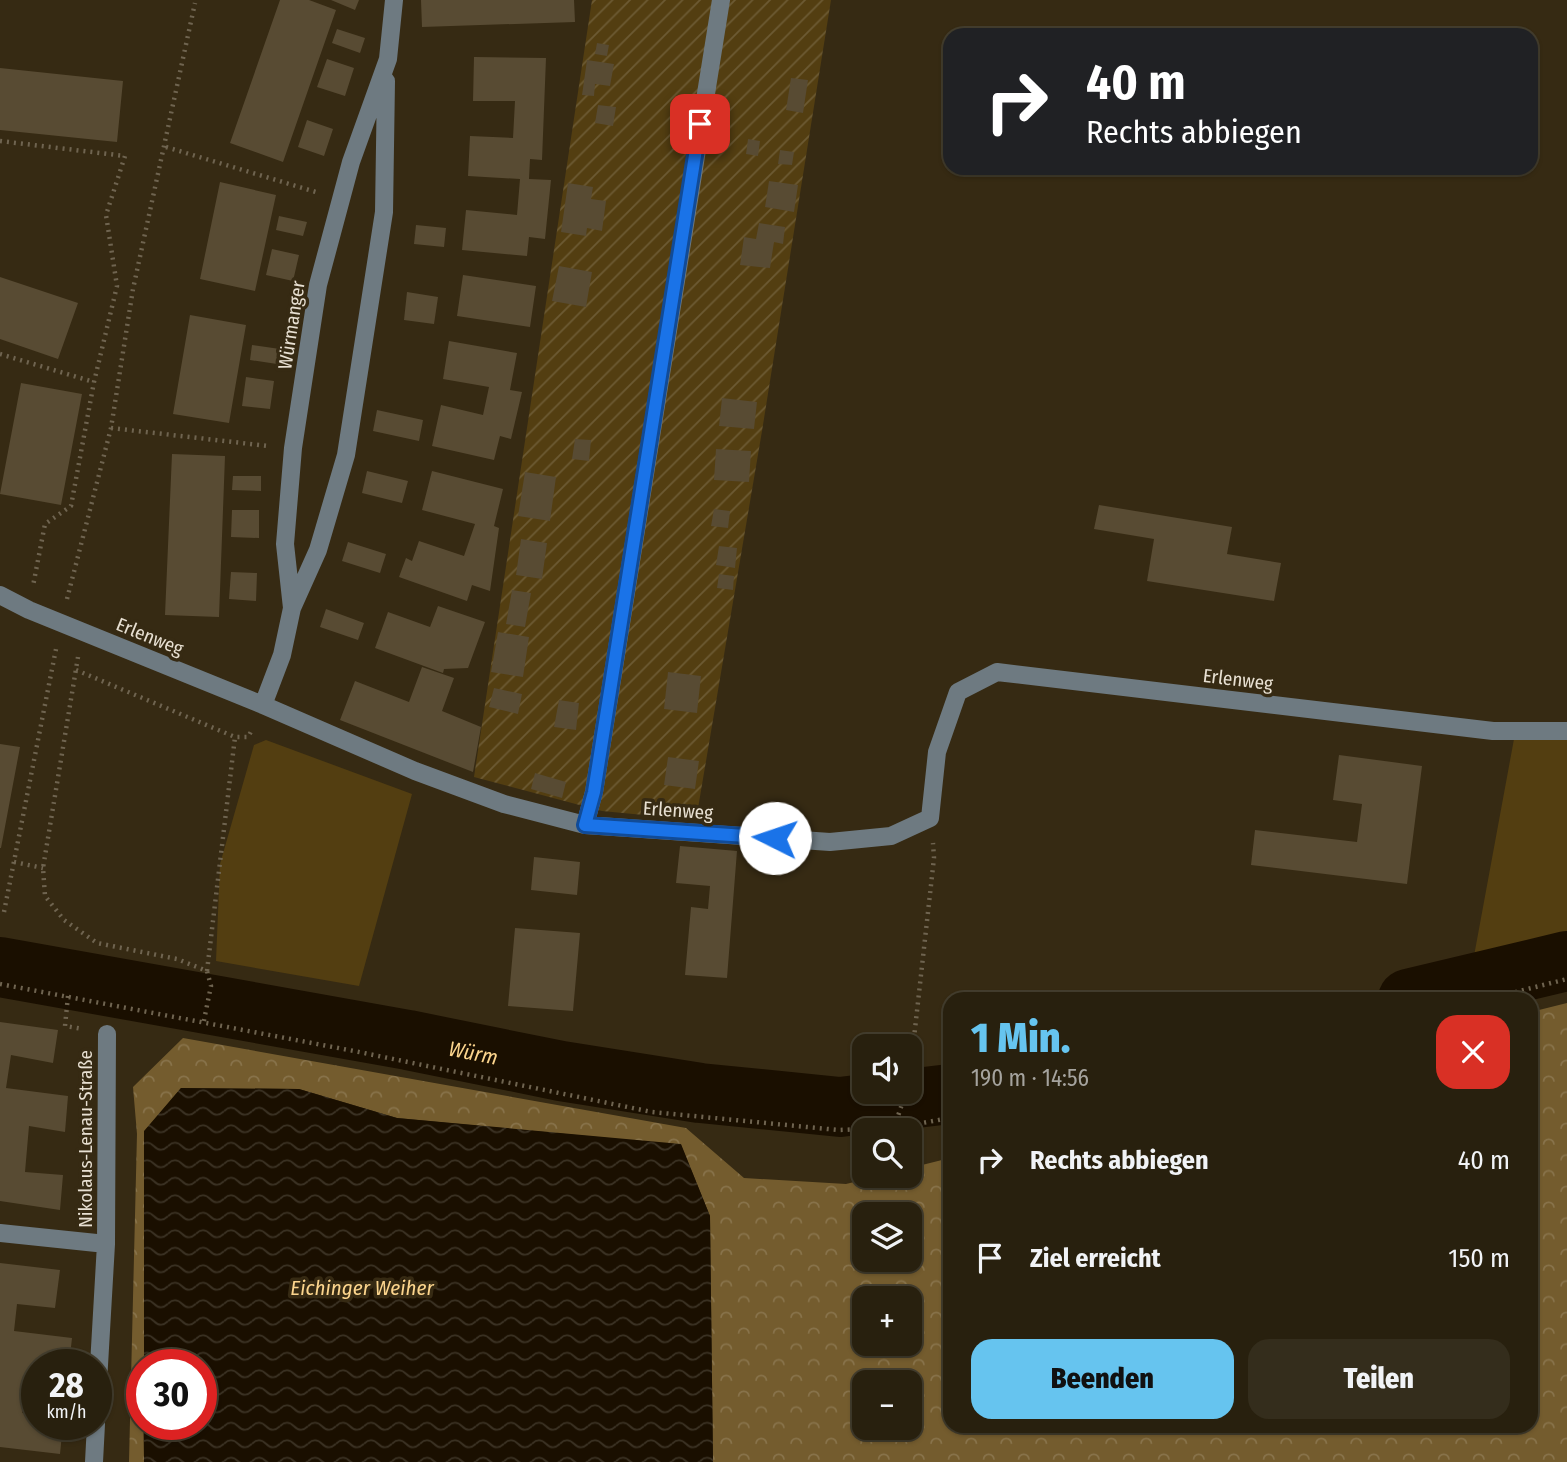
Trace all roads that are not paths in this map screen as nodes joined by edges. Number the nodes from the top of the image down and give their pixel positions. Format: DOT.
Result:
graph roads {
  1 [pos="394,0"];
  2 [pos="721,0"];
  3 [pos="388,59"];
  4 [pos="0,595"];
  5 [pos="292,608"];
  6 [pos="263,705"];
  7 [pos="1567,732"];
  8 [pos="585,825"];
  9 [pos="107,1034"];
  10 [pos="0,1233"];
  11 [pos="106,1244"];
  12 [pos="100,1349"];
  13 [pos="95,1440"];
  14 [pos="94,1462"];
  1 -- 3 [label="street, Würmanger"];
  2 -- 8 [label="street"];
  3 -- 5 [label="street, Würmanger"];
  3 -- 5 [label="street, Würmanger"];
  4 -- 6 [label="street, Erlenweg"];
  5 -- 6 [label="street, Würmanger"];
  6 -- 8 [label="street, Erlenweg"];
  7 -- 8 [label="street, Erlenweg"];
  9 -- 11 [label="street, Nikolaus-Lenau-Straße"];
  10 -- 11 [label="street, Nikolaus-Lenau-Straße"];
  11 -- 12 [label="street, Nikolaus-Lenau-Straße"];
  13 -- 14 [label="street"];
}
